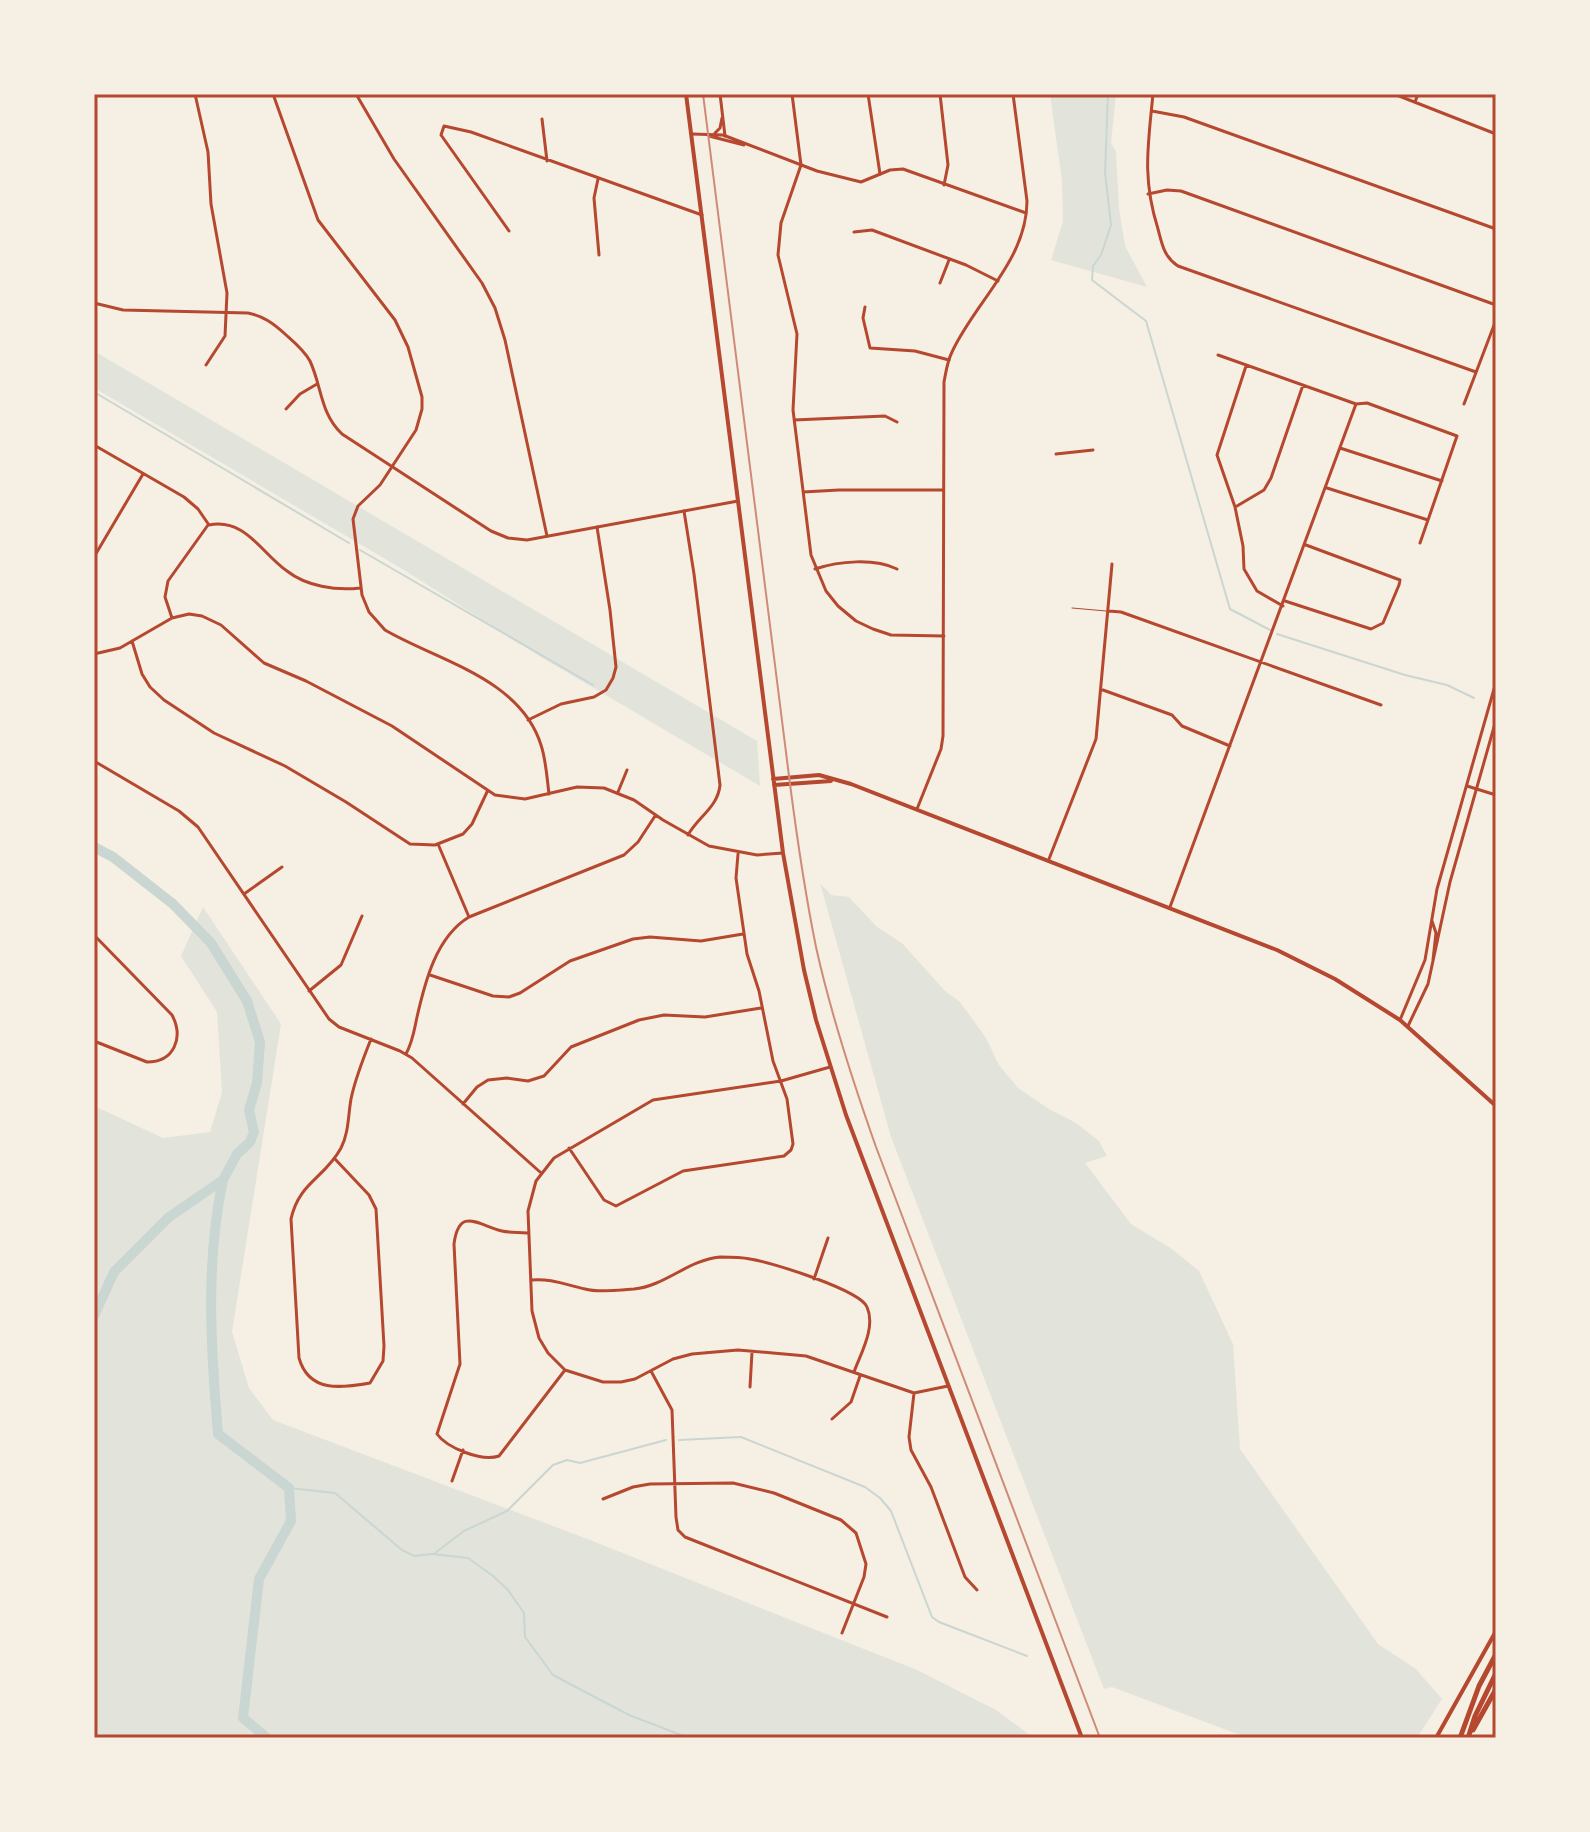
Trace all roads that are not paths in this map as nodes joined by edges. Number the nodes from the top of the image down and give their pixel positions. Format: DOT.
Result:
graph roads {
  1 [pos="195,94"];
  2 [pos="273,94"];
  3 [pos="356,94"];
  4 [pos="686,94"];
  5 [pos="720,94"];
  6 [pos="792,94"];
  7 [pos="868,94"];
  8 [pos="940,94"];
  9 [pos="1013,94"];
  10 [pos="1153,94"];
  11 [pos="1394,94"];
  12 [pos="1418,94"];
  13 [pos="1415,102"];
  14 [pos="1152,111"];
  15 [pos="723,115"];
  16 [pos="542,119"];
  17 [pos="715,133"];
  18 [pos="692,134"];
  19 [pos="1496,134"];
  20 [pos="708,135"];
  21 [pos="725,136"];
  22 [pos="748,145"];
  23 [pos="547,161"];
  24 [pos="801,165"];
  25 [pos="880,174"];
  26 [pos="598,179"];
  27 [pos="944,185"];
  28 [pos="1148,194"];
  29 [pos="1026,213"];
  30 [pos="702,215"];
  31 [pos="1496,229"];
  32 [pos="509,231"];
  33 [pos="854,232"];
  34 [pos="599,255"];
  35 [pos="949,259"];
  36 [pos="998,281"];
  37 [pos="940,283"];
  38 [pos="94,303"];
  39 [pos="1496,305"];
  40 [pos="865,307"];
  41 [pos="228,312"];
  42 [pos="1496,320"];
  43 [pos="1218,355"];
  44 [pos="949,360"];
  45 [pos="206,365"];
  46 [pos="1246,366"];
  47 [pos="1476,372"];
  48 [pos="317,384"];
  49 [pos="1303,385"];
  50 [pos="1356,404"];
  51 [pos="1464,404"];
  52 [pos="286,409"];
  53 [pos="794,420"];
  54 [pos="897,422"];
  55 [pos="94,445"];
  56 [pos="1340,448"];
  57 [pos="1093,450"];
  58 [pos="1056,454"];
  59 [pos="392,467"];
  60 [pos="143,473"];
  61 [pos="1442,481"];
  62 [pos="1327,488"];
  63 [pos="944,490"];
  64 [pos="803,492"];
  65 [pos="738,501"];
  66 [pos="1235,507"];
  67 [pos="684,511"];
  68 [pos="1428,520"];
  69 [pos="209,525"];
  70 [pos="597,527"];
  71 [pos="547,536"];
  72 [pos="1420,543"];
  73 [pos="1306,545"];
  74 [pos="94,557"];
  75 [pos="1112,564"];
  76 [pos="815,569"];
  77 [pos="897,569"];
  78 [pos="361,588"];
  79 [pos="1285,601"];
  80 [pos="1283,606"];
  81 [pos="1072,608"];
  82 [pos="1109,611"];
  83 [pos="172,618"];
  84 [pos="944,636"];
  85 [pos="132,641"];
  86 [pos="94,654"];
  87 [pos="1261,662"];
  88 [pos="1496,682"];
  89 [pos="1102,689"];
  90 [pos="1381,705"];
  91 [pos="528,720"];
  92 [pos="1496,720"];
  93 [pos="1230,746"];
  94 [pos="94,761"];
  95 [pos="627,770"];
  96 [pos="773,782"];
  97 [pos="1467,786"];
  98 [pos="1476,789"];
  99 [pos="487,792"];
  100 [pos="618,792"];
  101 [pos="549,794"];
  102 [pos="1496,795"];
  103 [pos="917,809"];
  104 [pos="656,815"];
  105 [pos="688,835"];
  106 [pos="438,844"];
  107 [pos="738,852"];
  108 [pos="783,853"];
  109 [pos="1049,859"];
  110 [pos="282,867"];
  111 [pos="244,894"];
  112 [pos="1170,907"];
  113 [pos="362,916"];
  114 [pos="469,917"];
  115 [pos="1432,921"];
  116 [pos="743,934"];
  117 [pos="94,935"];
  118 [pos="1434,963"];
  119 [pos="430,975"];
  120 [pos="309,991"];
  121 [pos="763,1008"];
  122 [pos="1400,1020"];
  123 [pos="1408,1026"];
  124 [pos="371,1039"];
  125 [pos="94,1041"];
  126 [pos="406,1054"];
  127 [pos="830,1067"];
  128 [pos="781,1081"];
  129 [pos="463,1104"];
  130 [pos="1496,1106"];
  131 [pos="569,1148"];
  132 [pos="335,1159"];
  133 [pos="541,1173"];
  134 [pos="527,1233"];
  135 [pos="828,1238"];
  136 [pos="814,1279"];
  137 [pos="531,1280"];
  138 [pos="752,1352"];
  139 [pos="565,1370"];
  140 [pos="651,1371"];
  141 [pos="853,1373"];
  142 [pos="860,1376"];
  143 [pos="948,1386"];
  144 [pos="750,1387"];
  145 [pos="914,1393"];
  146 [pos="832,1419"];
  147 [pos="463,1450"];
  148 [pos="452,1481"];
  149 [pos="674,1483"];
  150 [pos="603,1499"];
  151 [pos="977,1590"];
  152 [pos="853,1603"];
  153 [pos="887,1617"];
  154 [pos="1496,1631"];
  155 [pos="842,1633"];
  156 [pos="1496,1654"];
  157 [pos="1496,1673"];
  158 [pos="1496,1689"];
  159 [pos="1082,1738"];
  160 [pos="1436,1738"];
  161 [pos="1460,1738"];
  162 [pos="1468,1738"];
  1 -- 41 [label="street"];
  2 -- 59 [label="street"];
  3 -- 71 [label="street"];
  4 -- 18 [label="main road"];
  5 -- 15 [label="street"];
  6 -- 24 [label="street"];
  7 -- 25 [label="street"];
  8 -- 27 [label="street"];
  9 -- 29 [label="street"];
  10 -- 14 [label="street"];
  11 -- 13 [label="street"];
  12 -- 13 [label="street"];
  13 -- 19 [label="street"];
  14 -- 28 [label="street"];
  14 -- 31 [label="street"];
  15 -- 17 [label="street"];
  15 -- 21 [label="street"];
  16 -- 23 [label="street"];
  17 -- 20 [label="street"];
  17 -- 21 [label="street"];
  18 -- 20 [label="street"];
  18 -- 30 [label="main road"];
  20 -- 22 [label="street"];
  21 -- 22 [label="street"];
  22 -- 24 [label="street"];
  23 -- 26 [label="street"];
  23 -- 32 [label="street"];
  24 -- 25 [label="street"];
  24 -- 53 [label="street"];
  25 -- 27 [label="street"];
  26 -- 30 [label="street"];
  26 -- 34 [label="street"];
  27 -- 29 [label="street"];
  28 -- 39 [label="street"];
  28 -- 47 [label="street"];
  29 -- 36 [label="street"];
  30 -- 65 [label="main road"];
  33 -- 35 [label="street"];
  35 -- 36 [label="street"];
  35 -- 37 [label="street"];
  36 -- 44 [label="street"];
  38 -- 41 [label="street"];
  40 -- 44 [label="street"];
  41 -- 45 [label="street"];
  41 -- 48 [label="street"];
  42 -- 47 [label="street"];
  43 -- 46 [label="street"];
  44 -- 63 [label="street"];
  46 -- 49 [label="street"];
  46 -- 66 [label="street"];
  47 -- 51 [label="street"];
  48 -- 52 [label="street"];
  48 -- 59 [label="street"];
  49 -- 50 [label="street"];
  49 -- 66 [label="street"];
  50 -- 56 [label="street"];
  50 -- 61 [label="street"];
  53 -- 54 [label="street"];
  53 -- 64 [label="street"];
  55 -- 60 [label="street"];
  56 -- 61 [label="street"];
  56 -- 62 [label="street"];
  57 -- 58 [label="street"];
  59 -- 71 [label="street"];
  59 -- 78 [label="street"];
  60 -- 69 [label="street"];
  60 -- 74 [label="street"];
  61 -- 68 [label="street"];
  62 -- 68 [label="street"];
  62 -- 73 [label="street"];
  63 -- 64 [label="street"];
  63 -- 84 [label="street"];
  64 -- 76 [label="street"];
  65 -- 67 [label="street"];
  65 -- 96 [label="main road"];
  66 -- 80 [label="street"];
  67 -- 70 [label="street"];
  67 -- 105 [label="street"];
  68 -- 72 [label="street"];
  69 -- 78 [label="street"];
  69 -- 83 [label="street"];
  70 -- 71 [label="street"];
  70 -- 91 [label="street"];
  73 -- 79 [label="street"];
  73 -- 79 [label="street"];
  75 -- 82 [label="street"];
  76 -- 77 [label="street"];
  76 -- 84 [label="street"];
  78 -- 91 [label="street"];
  79 -- 80 [label="street"];
  80 -- 87 [label="street"];
  81 -- 82 [label="lane"];
  82 -- 87 [label="street"];
  82 -- 89 [label="street"];
  83 -- 85 [label="street"];
  83 -- 99 [label="street"];
  84 -- 103 [label="street"];
  85 -- 86 [label="street"];
  85 -- 106 [label="street"];
  87 -- 90 [label="street"];
  87 -- 93 [label="street"];
  88 -- 97 [label="street"];
  89 -- 93 [label="street"];
  89 -- 109 [label="street"];
  91 -- 101 [label="street"];
  92 -- 98 [label="street"];
  93 -- 112 [label="street"];
  94 -- 111 [label="street"];
  95 -- 100 [label="street"];
  96 -- 103 [label="main road"];
  96 -- 108 [label="main road"];
  97 -- 98 [label="street"];
  97 -- 115 [label="street"];
  98 -- 102 [label="street"];
  98 -- 118 [label="street"];
  99 -- 101 [label="street"];
  99 -- 106 [label="street"];
  100 -- 101 [label="street"];
  100 -- 104 [label="street"];
  103 -- 109 [label="main road"];
  104 -- 105 [label="street"];
  104 -- 114 [label="street"];
  105 -- 107 [label="street"];
  106 -- 114 [label="street"];
  107 -- 108 [label="street"];
  107 -- 116 [label="street"];
  108 -- 127 [label="main road"];
  109 -- 112 [label="main road"];
  110 -- 111 [label="street"];
  111 -- 120 [label="street"];
  112 -- 122 [label="main road"];
  113 -- 120 [label="street"];
  114 -- 119 [label="street"];
  115 -- 118 [label="street"];
  115 -- 122 [label="street"];
  116 -- 119 [label="street"];
  116 -- 121 [label="street"];
  117 -- 125 [label="street"];
  118 -- 123 [label="street"];
  119 -- 126 [label="street"];
  120 -- 124 [label="street"];
  121 -- 128 [label="street"];
  121 -- 129 [label="street"];
  122 -- 123 [label="main road"];
  123 -- 130 [label="main road"];
  124 -- 126 [label="street"];
  124 -- 132 [label="street"];
  126 -- 129 [label="street"];
  127 -- 128 [label="street"];
  127 -- 143 [label="main road"];
  128 -- 131 [label="street"];
  128 -- 131 [label="street"];
  129 -- 133 [label="street"];
  131 -- 133 [label="street"];
  132 -- 132 [label="street"];
  133 -- 134 [label="street"];
  134 -- 137 [label="street"];
  134 -- 147 [label="street"];
  135 -- 136 [label="street"];
  136 -- 137 [label="street"];
  136 -- 141 [label="street"];
  137 -- 139 [label="street"];
  138 -- 140 [label="street"];
  138 -- 141 [label="street"];
  138 -- 144 [label="street"];
  139 -- 140 [label="street"];
  139 -- 147 [label="street"];
  140 -- 149 [label="street"];
  141 -- 142 [label="street"];
  142 -- 145 [label="street"];
  142 -- 146 [label="street"];
  143 -- 145 [label="street"];
  143 -- 159 [label="main road"];
  145 -- 151 [label="street"];
  147 -- 148 [label="street"];
  149 -- 150 [label="street"];
  149 -- 152 [label="street"];
  149 -- 152 [label="street"];
  152 -- 153 [label="street"];
  152 -- 155 [label="street"];
  154 -- 160 [label="main road"];
  156 -- 161 [label="highway"];
  157 -- 162 [label="highway"];
  158 -- 162 [label="highway"];
}
